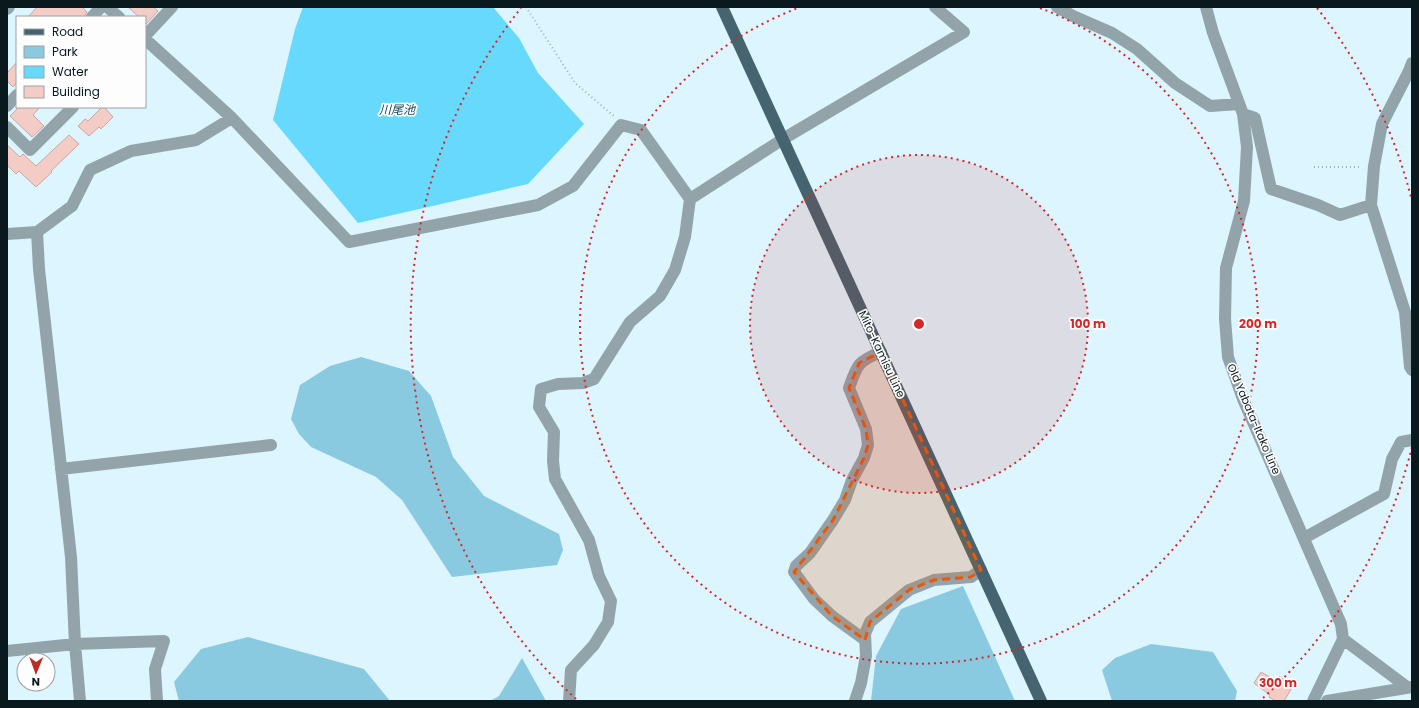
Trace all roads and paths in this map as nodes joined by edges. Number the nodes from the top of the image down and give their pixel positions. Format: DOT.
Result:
graph roads {
  1 [pos="101,7"];
  2 [pos="107,7"];
  3 [pos="172,7"];
  4 [pos="526,7"];
  5 [pos="722,7"];
  6 [pos="935,7"];
  7 [pos="1057,7"];
  8 [pos="1206,7"];
  9 [pos="93,16"];
  10 [pos="118,16"];
  11 [pos="146,35"];
  12 [pos="146,41"];
  13 [pos="1412,63"];
  14 [pos="16,96"];
  15 [pos="7,106"];
  16 [pos="72,108"];
  17 [pos="1241,109"];
  18 [pos="232,118"];
  19 [pos="621,125"];
  20 [pos="7,127"];
  21 [pos="783,139"];
  22 [pos="1374,166"];
  23 [pos="1314,167"];
  24 [pos="690,199"];
  25 [pos="1371,205"];
  26 [pos="37,232"];
  27 [pos="7,234"];
  28 [pos="881,352"];
  29 [pos="1412,370"];
  30 [pos="1412,440"];
  31 [pos="271,445"];
  32 [pos="61,469"];
  33 [pos="1304,538"];
  34 [pos="981,570"];
  35 [pos="1343,639"];
  36 [pos="865,640"];
  37 [pos="75,644"];
  38 [pos="7,651"];
  39 [pos="1410,687"];
  40 [pos="80,701"];
  41 [pos="157,701"];
  42 [pos="569,701"];
  43 [pos="856,701"];
  44 [pos="1042,701"];
  45 [pos="1313,701"];
  46 [pos="1327,701"];
  1 -- 9 [label="street"];
  2 -- 10 [label="street"];
  3 -- 11 [label="street"];
  4 -- 19 [label="path"];
  5 -- 21 [label="main road, Mito-Kamisu Line"];
  6 -- 21 [label="street"];
  7 -- 17 [label="street"];
  8 -- 17 [label="street, Old Yabata-Itako Line"];
  12 -- 18 [label="street"];
  13 -- 22 [label="street"];
  14 -- 15 [label="street"];
  16 -- 20 [label="street"];
  17 -- 25 [label="street"];
  17 -- 33 [label="street, Old Yabata-Itako Line"];
  18 -- 19 [label="street"];
  18 -- 26 [label="street"];
  19 -- 24 [label="street"];
  21 -- 24 [label="street"];
  21 -- 28 [label="main road, Mito-Kamisu Line"];
  22 -- 23 [label="path"];
  22 -- 25 [label="street"];
  24 -- 42 [label="street"];
  25 -- 29 [label="street"];
  26 -- 27 [label="street"];
  26 -- 32 [label="street"];
  28 -- 34 [label="main road, Mito-Kamisu Line"];
  28 -- 36 [label="street"];
  30 -- 33 [label="street"];
  31 -- 32 [label="street"];
  32 -- 37 [label="street"];
  33 -- 35 [label="street, Old Yabata-Itako Line"];
  34 -- 36 [label="street"];
  34 -- 44 [label="main road, Mito-Kamisu Line"];
  35 -- 39 [label="street"];
  35 -- 45 [label="street"];
  36 -- 43 [label="street"];
  37 -- 38 [label="street"];
  37 -- 40 [label="street"];
  37 -- 41 [label="street"];
  39 -- 46 [label="street"];
}
